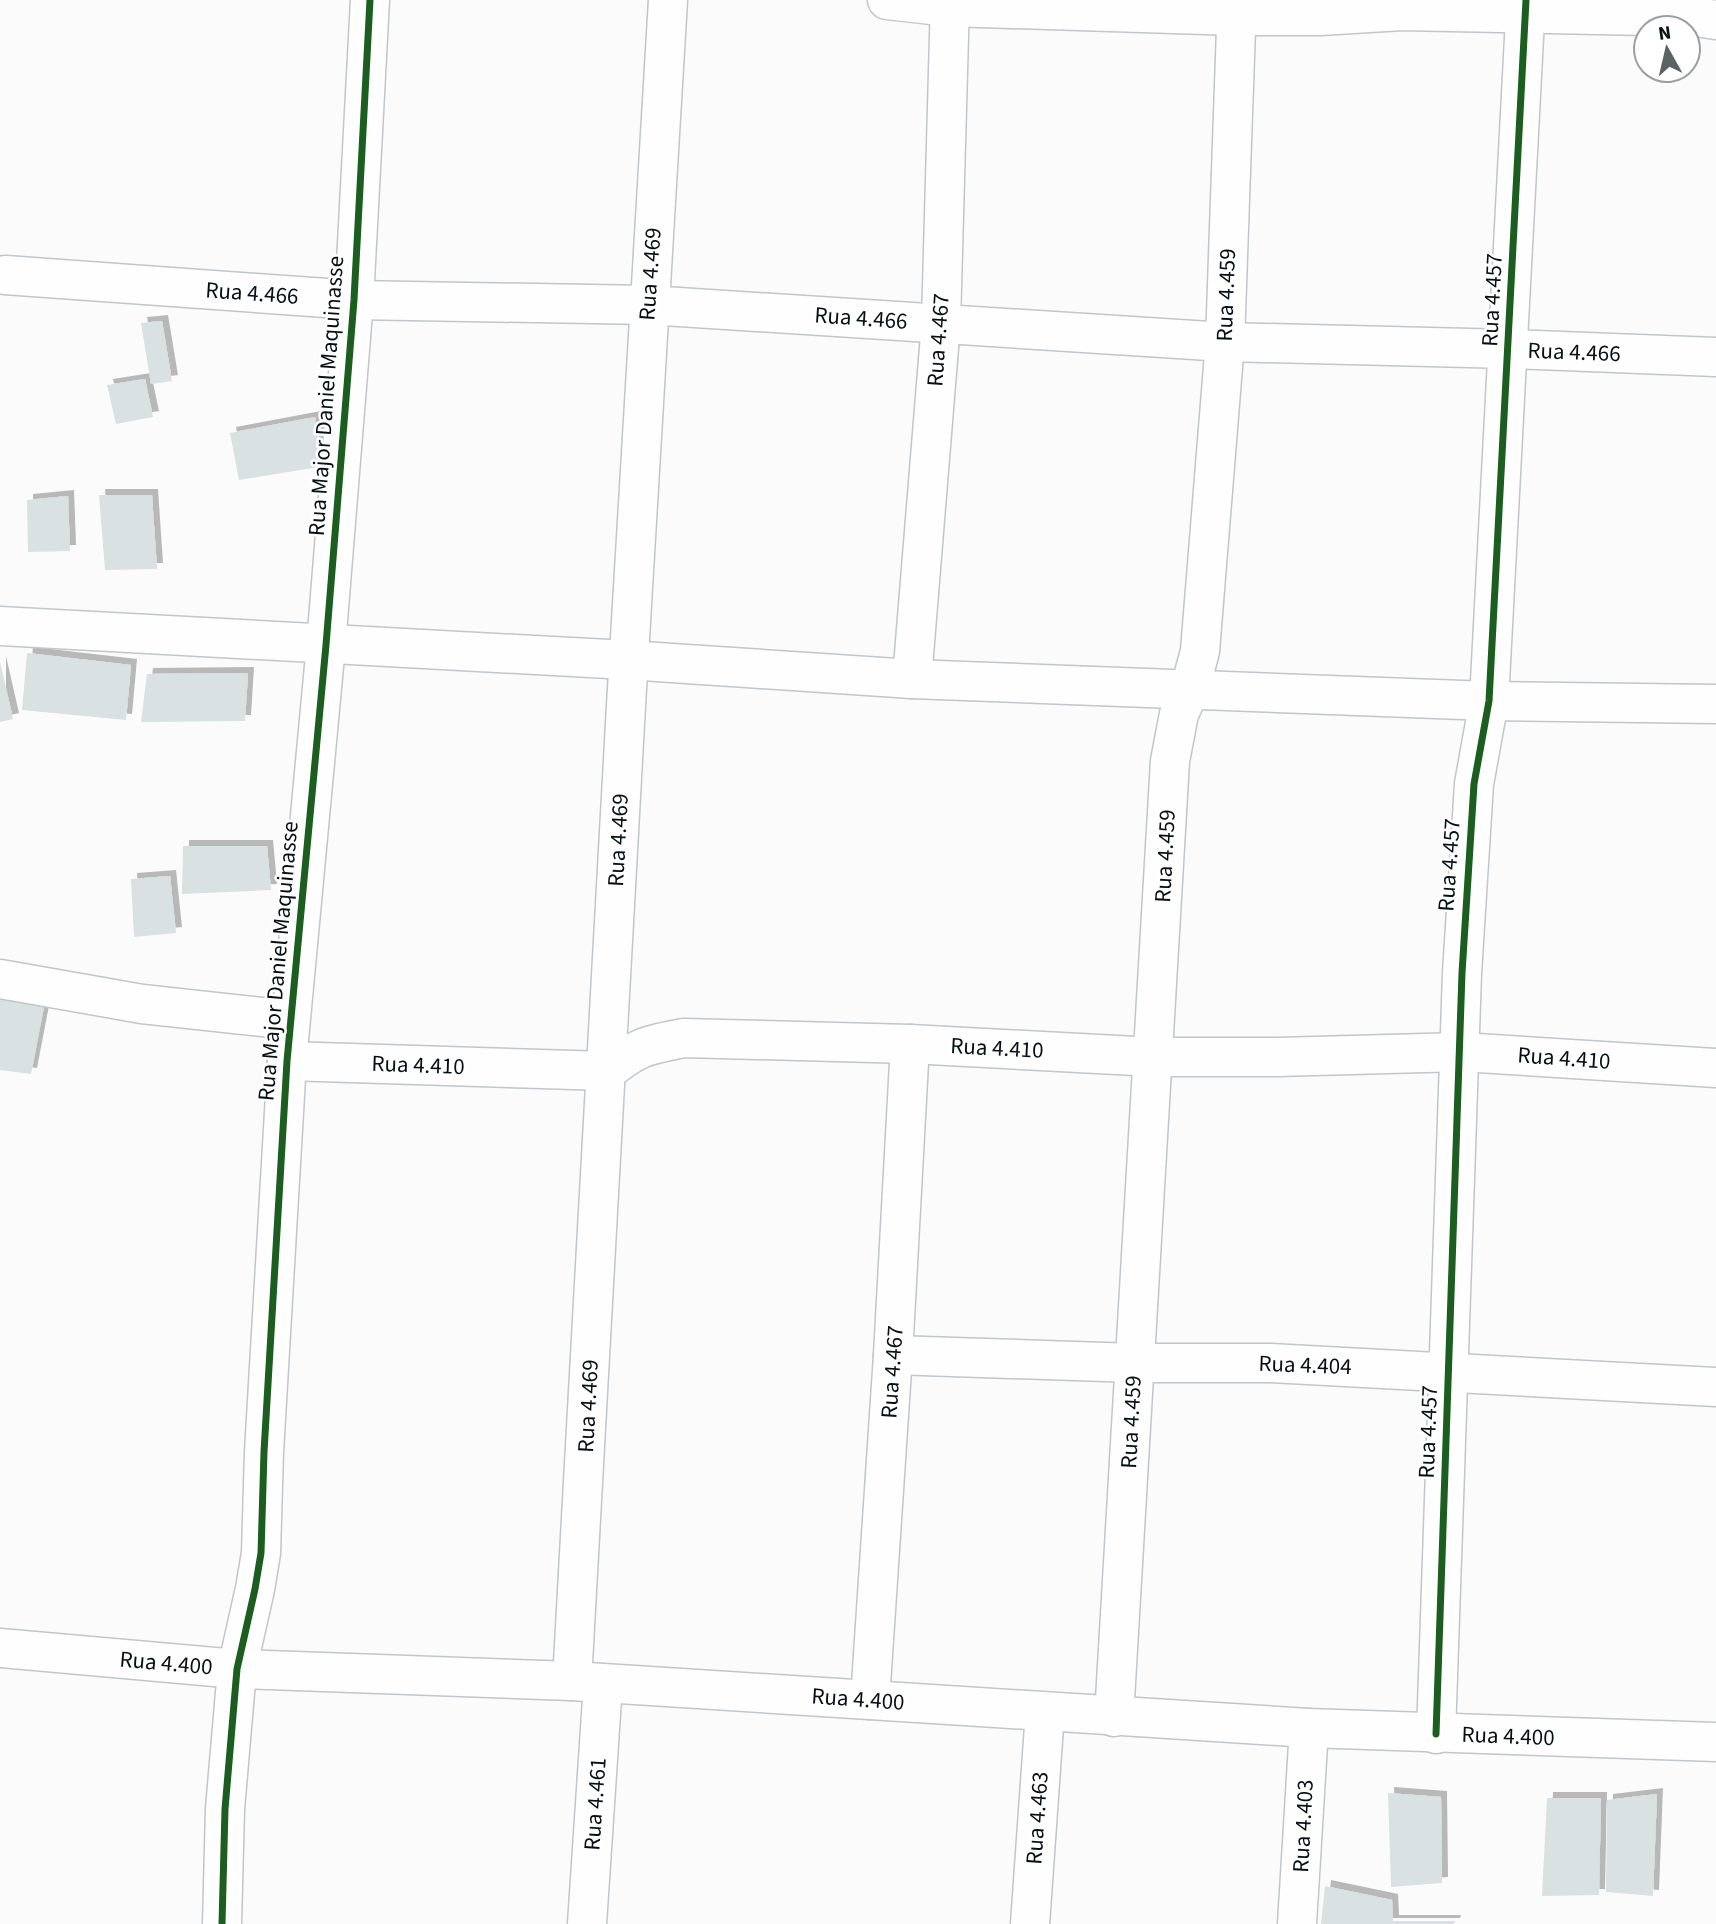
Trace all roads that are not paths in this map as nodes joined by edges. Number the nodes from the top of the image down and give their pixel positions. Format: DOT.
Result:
graph roads {
  1 [pos="370,0"];
  2 [pos="668,0"];
  3 [pos="887,0"];
  4 [pos="950,4"];
  5 [pos="1525,6"];
  6 [pos="1237,8"];
  7 [pos="1716,20"];
  8 [pos="5,275"];
  9 [pos="354,300"];
  10 [pos="648,305"];
  11 [pos="941,323"];
  12 [pos="1225,342"];
  13 [pos="1508,349"];
  14 [pos="1716,357"];
  15 [pos="0,626"];
  16 [pos="326,645"];
  17 [pos="627,660"];
  18 [pos="912,679"];
  19 [pos="1190,690"];
  20 [pos="1489,701"];
  21 [pos="1716,704"];
  22 [pos="0,979"];
  23 [pos="290,1020"];
  24 [pos="910,1044"];
  25 [pos="1461,1052"];
  26 [pos="1154,1057"];
  27 [pos="287,1061"];
  28 [pos="1716,1068"];
  29 [pos="607,1071"];
  30 [pos="893,1355"];
  31 [pos="1135,1363"];
  32 [pos="1450,1371"];
  33 [pos="1716,1387"];
  34 [pos="0,1648"];
  35 [pos="237,1669"];
  36 [pos="587,1682"];
  37 [pos="870,1700"];
  38 [pos="1045,1712"];
  39 [pos="1114,1717"];
  40 [pos="1309,1728"];
  41 [pos="1436,1734"];
  42 [pos="1716,1742"];
  43 [pos="222,1924"];
  44 [pos="587,1924"];
  45 [pos="1030,1924"];
  46 [pos="1297,1924"];
  1 -- 9 [label="street, Rua Major Daniel Maquinasse"];
  2 -- 10 [label="street, Rua 4.469"];
  3 -- 4 [label="street"];
  4 -- 6 [label="street"];
  4 -- 11 [label="street, Rua 4.467"];
  5 -- 6 [label="street"];
  5 -- 7 [label="street"];
  5 -- 13 [label="street, Rua 4.457"];
  6 -- 12 [label="street, Rua 4.459"];
  8 -- 9 [label="street, Rua 4.466"];
  9 -- 10 [label="street, Rua 4.466"];
  9 -- 16 [label="street, Rua Major Daniel Maquinasse"];
  10 -- 11 [label="street, Rua 4.466"];
  10 -- 17 [label="street, Rua 4.469"];
  11 -- 12 [label="street, Rua 4.466"];
  11 -- 18 [label="street, Rua 4.467"];
  12 -- 13 [label="street, Rua 4.466"];
  12 -- 19 [label="street, Rua 4.459"];
  13 -- 14 [label="street, Rua 4.466"];
  13 -- 20 [label="street, Rua 4.457"];
  15 -- 16 [label="street"];
  16 -- 17 [label="street"];
  16 -- 23 [label="street, Rua Major Daniel Maquinasse"];
  17 -- 18 [label="street"];
  17 -- 29 [label="street, Rua 4.469"];
  18 -- 19 [label="street"];
  19 -- 20 [label="street"];
  19 -- 26 [label="street, Rua 4.459"];
  20 -- 21 [label="street"];
  20 -- 25 [label="street, Rua 4.457"];
  22 -- 23 [label="street"];
  23 -- 27 [label="street, Rua Major Daniel Maquinasse"];
  24 -- 26 [label="street, Rua 4.410"];
  24 -- 29 [label="street, Rua 4.410"];
  24 -- 30 [label="street, Rua 4.467"];
  25 -- 26 [label="street, Rua 4.410"];
  25 -- 28 [label="street, Rua 4.410"];
  25 -- 32 [label="street, Rua 4.457"];
  26 -- 31 [label="street, Rua 4.459"];
  27 -- 29 [label="street, Rua 4.410"];
  27 -- 35 [label="street, Rua Major Daniel Maquinasse"];
  29 -- 36 [label="street, Rua 4.469"];
  30 -- 31 [label="street, Rua 4.404"];
  30 -- 37 [label="street, Rua 4.467"];
  31 -- 32 [label="street, Rua 4.404"];
  31 -- 39 [label="street, Rua 4.459"];
  32 -- 33 [label="street, Rua 4.404"];
  32 -- 41 [label="street, Rua 4.457"];
  34 -- 35 [label="street, Rua 4.400"];
  35 -- 36 [label="street, Rua 4.400"];
  35 -- 43 [label="street, Rua Major Daniel Maquinasse"];
  36 -- 37 [label="street, Rua 4.400"];
  36 -- 44 [label="street, Rua 4.461"];
  37 -- 38 [label="street, Rua 4.400"];
  38 -- 39 [label="street, Rua 4.400"];
  38 -- 45 [label="street, Rua 4.463"];
  39 -- 40 [label="street, Rua 4.400"];
  40 -- 41 [label="street, Rua 4.400"];
  40 -- 46 [label="street, Rua 4.403"];
  41 -- 42 [label="street, Rua 4.400"];
}
